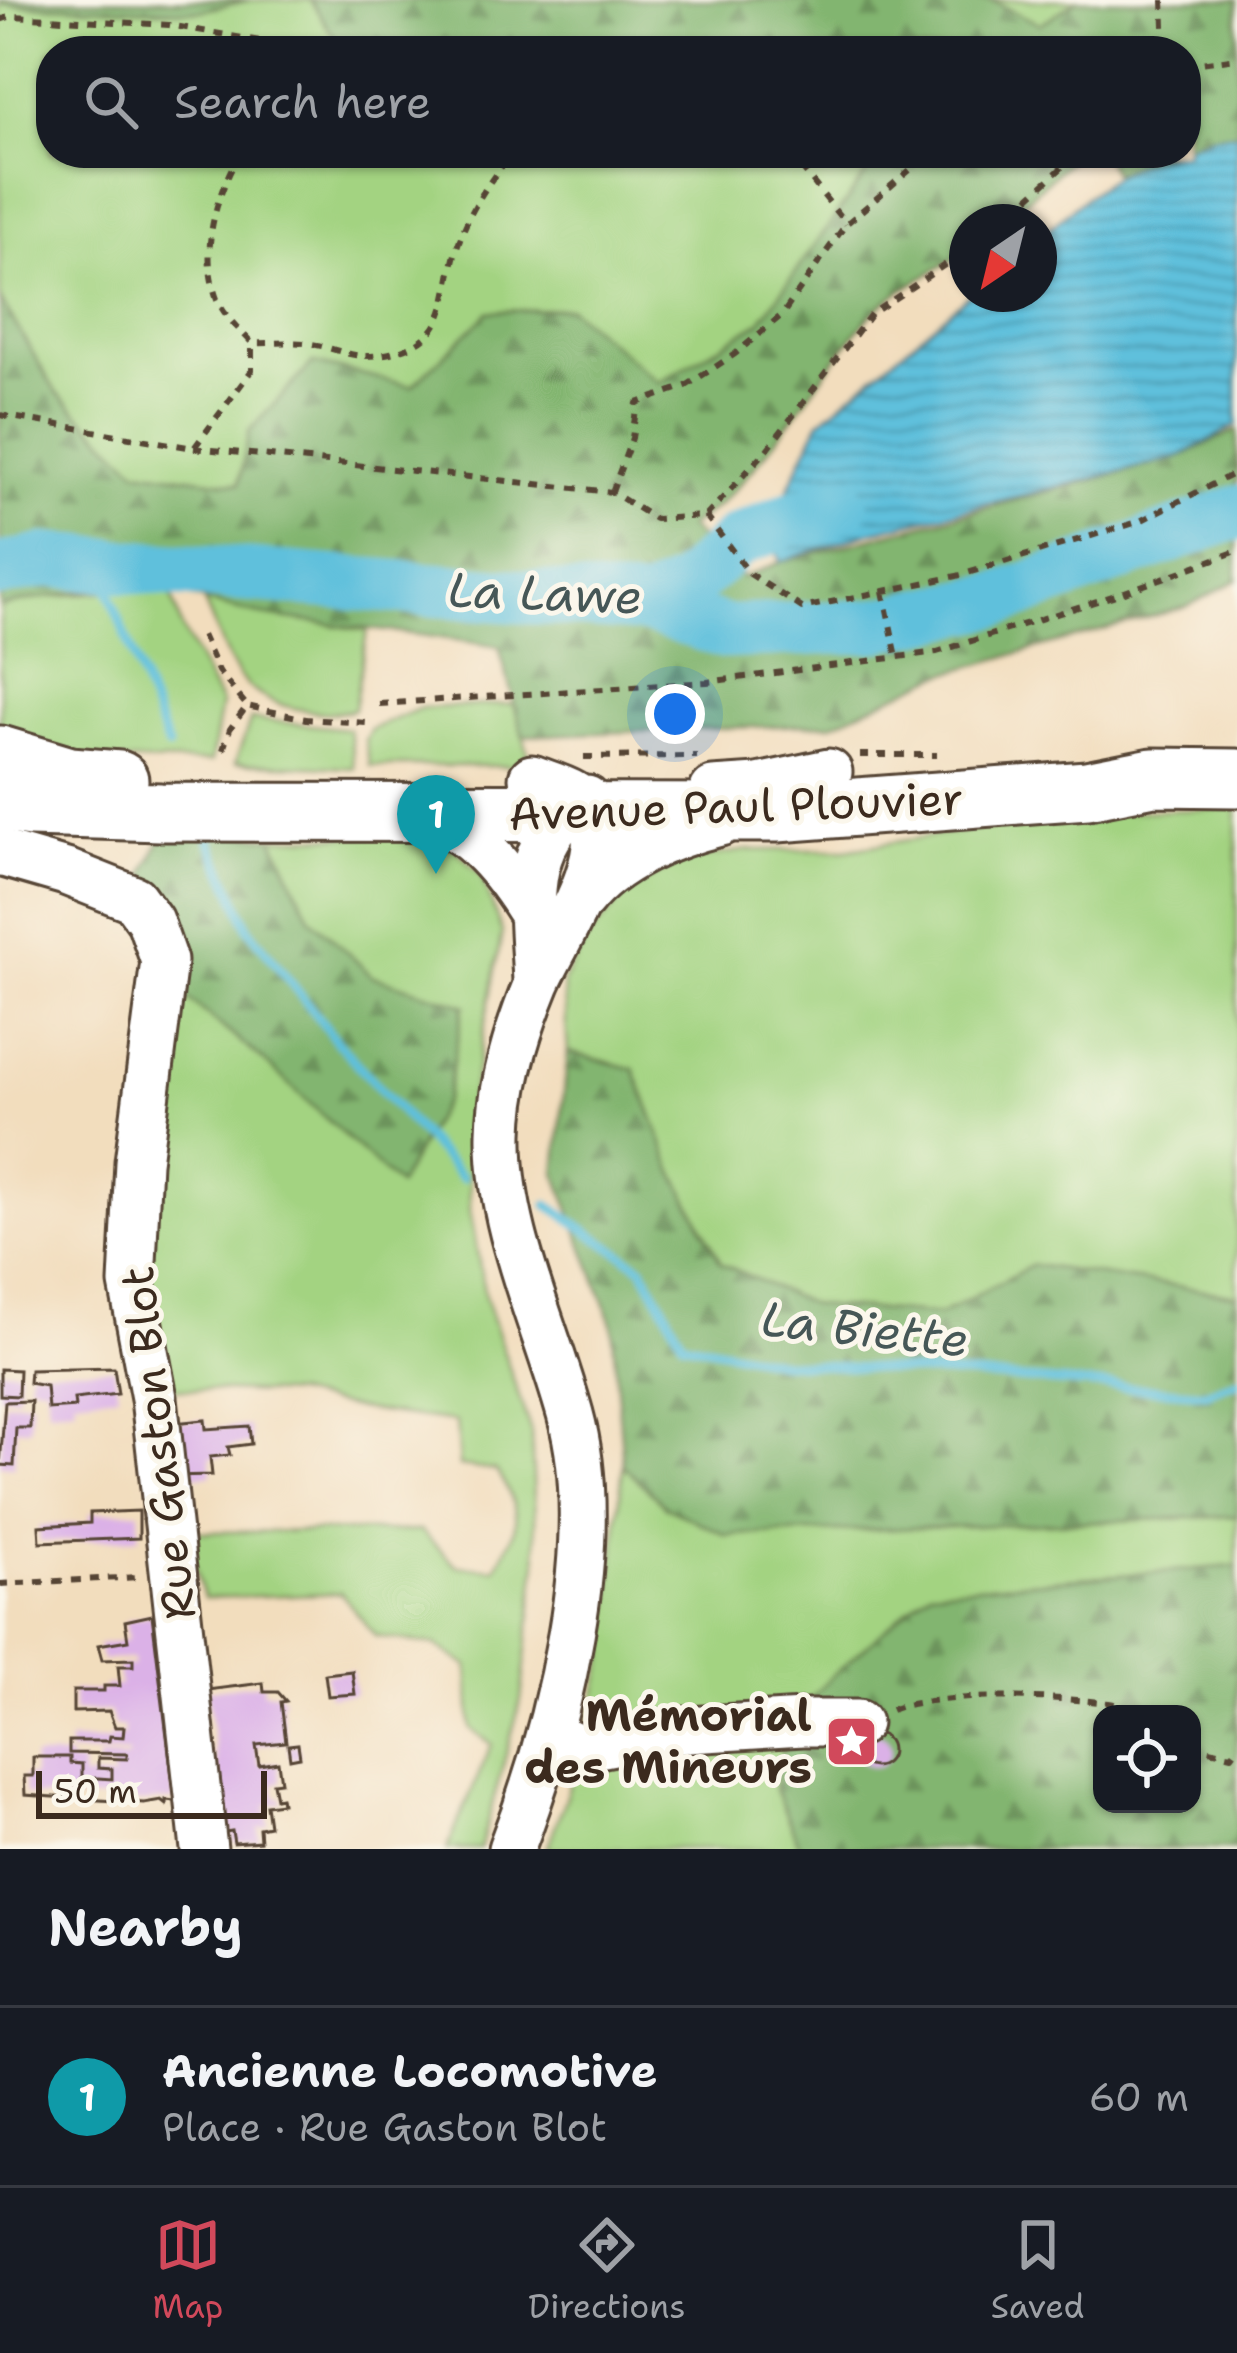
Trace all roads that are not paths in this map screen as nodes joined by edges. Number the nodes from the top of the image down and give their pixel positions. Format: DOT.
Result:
graph roads {
  1 [pos="0,754"];
  2 [pos="1154,777"];
  3 [pos="1237,778"];
  4 [pos="116,779"];
  5 [pos="568,802"];
  6 [pos="6,810"];
  7 [pos="423,813"];
  8 [pos="777,813"];
  9 [pos="552,914"];
  10 [pos="858,1724"];
  11 [pos="550,1737"];
  12 [pos="204,1849"];
  13 [pos="511,1849"];
  1 -- 4 [label="main road, Avenue Paul Plouvier"];
  2 -- 3 [label="main road, Avenue Paul Plouvier"];
  2 -- 5 [label="main road, Avenue Paul Plouvier"];
  2 -- 8 [label="main road, Avenue Paul Plouvier"];
  4 -- 5 [label="main road, Avenue Paul Plouvier"];
  4 -- 6 [label="street"];
  5 -- 7 [label="main road, Avenue Paul Plouvier"];
  5 -- 8 [label="main road, Avenue Paul Plouvier"];
  5 -- 9 [label="street"];
  6 -- 7 [label="main road, Avenue Paul Plouvier"];
  6 -- 12 [label="street, Rue Gaston Blot"];
  7 -- 9 [label="street"];
  8 -- 9 [label="street"];
  9 -- 11 [label="street"];
  10 -- 11 [label="street"];
  11 -- 13 [label="street"];
}
